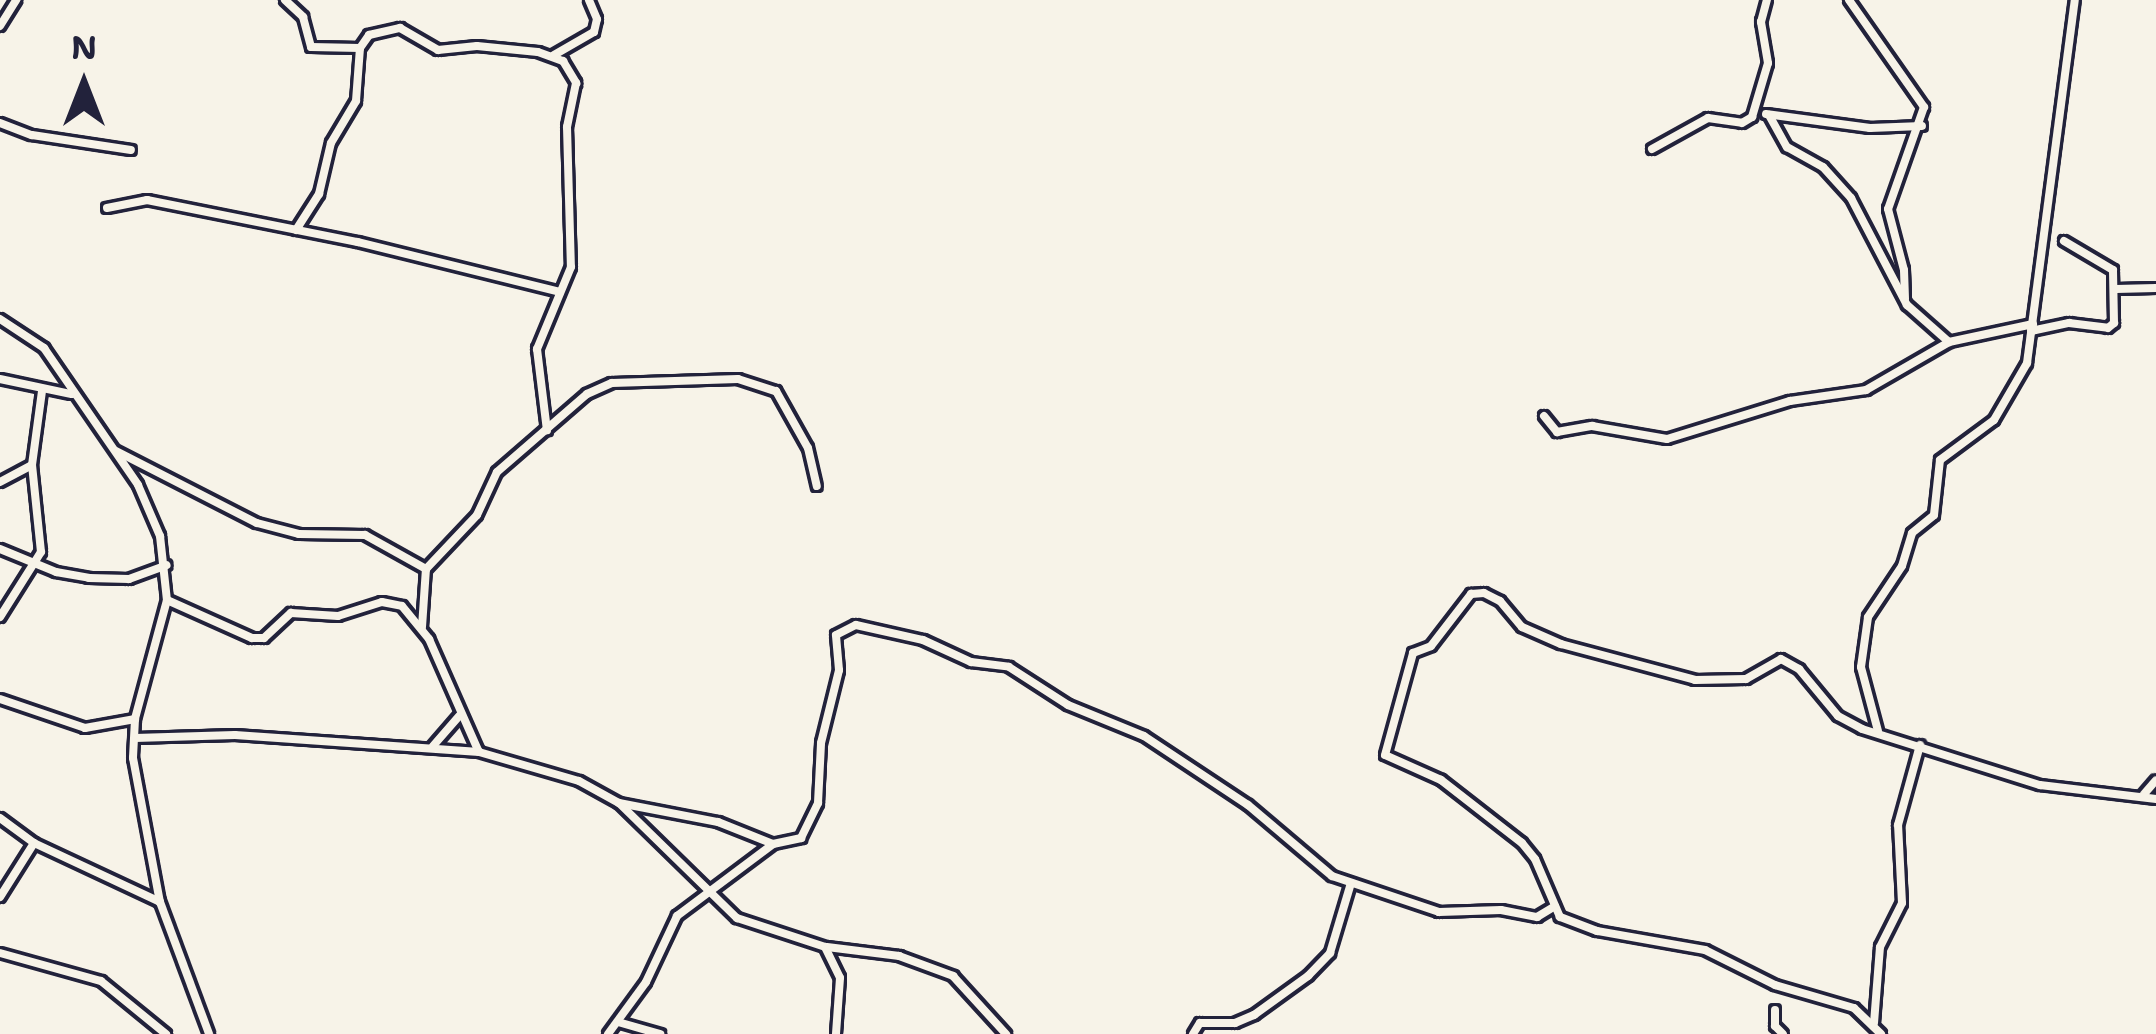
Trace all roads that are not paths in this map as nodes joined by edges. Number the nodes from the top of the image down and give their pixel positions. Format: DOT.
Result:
graph roads {
  1 [pos="16,0"];
  2 [pos="285,0"];
  3 [pos="589,0"];
  4 [pos="1767,0"];
  5 [pos="1849,0"];
  6 [pos="2075,0"];
  7 [pos="0,26"];
  8 [pos="360,48"];
  9 [pos="553,56"];
  10 [pos="1758,103"];
  11 [pos="1768,116"];
  12 [pos="0,123"];
  13 [pos="1922,126"];
  14 [pos="1652,149"];
  15 [pos="131,150"];
  16 [pos="107,208"];
  17 [pos="296,230"];
  18 [pos="2064,241"];
  19 [pos="2156,288"];
  20 [pos="2116,289"];
  21 [pos="560,292"];
  22 [pos="1905,299"];
  23 [pos="0,319"];
  24 [pos="2033,327"];
  25 [pos="1949,342"];
  26 [pos="0,379"];
  27 [pos="42,391"];
  28 [pos="73,394"];
  29 [pos="1544,416"];
  30 [pos="547,430"];
  31 [pos="110,447"];
  32 [pos="32,465"];
  33 [pos="0,482"];
  34 [pos="818,486"];
  35 [pos="0,549"];
  36 [pos="36,558"];
  37 [pos="167,565"];
  38 [pos="426,569"];
  39 [pos="166,600"];
  40 [pos="0,617"];
  41 [pos="422,627"];
  42 [pos="0,699"];
  43 [pos="459,716"];
  44 [pos="135,719"];
  45 [pos="1878,731"];
  46 [pos="135,739"];
  47 [pos="1920,745"];
  48 [pos="430,748"];
  49 [pos="479,752"];
  50 [pos="2156,780"];
  51 [pos="2144,794"];
  52 [pos="2156,799"];
  53 [pos="619,803"];
  54 [pos="0,818"];
  55 [pos="34,843"];
  56 [pos="773,844"];
  57 [pos="1351,883"];
  58 [pos="710,892"];
  59 [pos="0,898"];
  60 [pos="160,902"];
  61 [pos="1557,905"];
  62 [pos="825,947"];
  63 [pos="0,953"];
  64 [pos="1775,1010"];
  65 [pos="618,1022"];
  66 [pos="1874,1025"];
  67 [pos="166,1034"];
  68 [pos="209,1034"];
  69 [pos="608,1034"];
  70 [pos="660,1034"];
  71 [pos="836,1034"];
  72 [pos="1006,1034"];
  73 [pos="1193,1034"];
  74 [pos="1783,1034"];
  75 [pos="1881,1034"];
  1 -- 7 [label="street"];
  2 -- 8 [label="street"];
  3 -- 9 [label="street"];
  4 -- 10 [label="street"];
  5 -- 13 [label="street"];
  6 -- 24 [label="street"];
  8 -- 9 [label="street"];
  8 -- 17 [label="street"];
  9 -- 21 [label="street"];
  10 -- 11 [label="street"];
  10 -- 14 [label="street"];
  11 -- 13 [label="street"];
  11 -- 22 [label="street"];
  12 -- 15 [label="street"];
  13 -- 22 [label="street"];
  16 -- 17 [label="street"];
  17 -- 21 [label="street"];
  18 -- 20 [label="street"];
  19 -- 20 [label="street"];
  20 -- 24 [label="street"];
  21 -- 30 [label="street"];
  22 -- 25 [label="street"];
  23 -- 28 [label="street"];
  24 -- 25 [label="street"];
  24 -- 45 [label="street"];
  25 -- 29 [label="street"];
  26 -- 27 [label="street"];
  27 -- 28 [label="street"];
  27 -- 32 [label="street"];
  28 -- 31 [label="street"];
  30 -- 34 [label="street"];
  30 -- 38 [label="street"];
  31 -- 37 [label="street"];
  31 -- 38 [label="street"];
  32 -- 33 [label="street"];
  32 -- 36 [label="street"];
  35 -- 36 [label="street"];
  36 -- 37 [label="street"];
  36 -- 40 [label="street"];
  37 -- 39 [label="street"];
  38 -- 41 [label="street"];
  39 -- 41 [label="street"];
  39 -- 44 [label="street"];
  41 -- 43 [label="street"];
  42 -- 44 [label="street"];
  43 -- 48 [label="street"];
  43 -- 49 [label="street"];
  44 -- 46 [label="street"];
  45 -- 47 [label="street"];
  45 -- 61 [label="street"];
  46 -- 48 [label="street"];
  46 -- 60 [label="street"];
  47 -- 51 [label="street"];
  47 -- 66 [label="street"];
  48 -- 49 [label="street"];
  49 -- 53 [label="street"];
  50 -- 51 [label="street"];
  51 -- 52 [label="street"];
  53 -- 56 [label="street"];
  53 -- 58 [label="street"];
  54 -- 55 [label="street"];
  55 -- 59 [label="street"];
  55 -- 60 [label="street"];
  56 -- 57 [label="street"];
  56 -- 58 [label="street"];
  57 -- 61 [label="street"];
  57 -- 73 [label="street"];
  58 -- 62 [label="street"];
  58 -- 65 [label="street"];
  60 -- 68 [label="street"];
  61 -- 66 [label="street"];
  62 -- 71 [label="street"];
  62 -- 72 [label="street"];
  63 -- 67 [label="street"];
  64 -- 74 [label="street"];
  65 -- 69 [label="street"];
  65 -- 70 [label="street"];
  66 -- 75 [label="street"];
}
